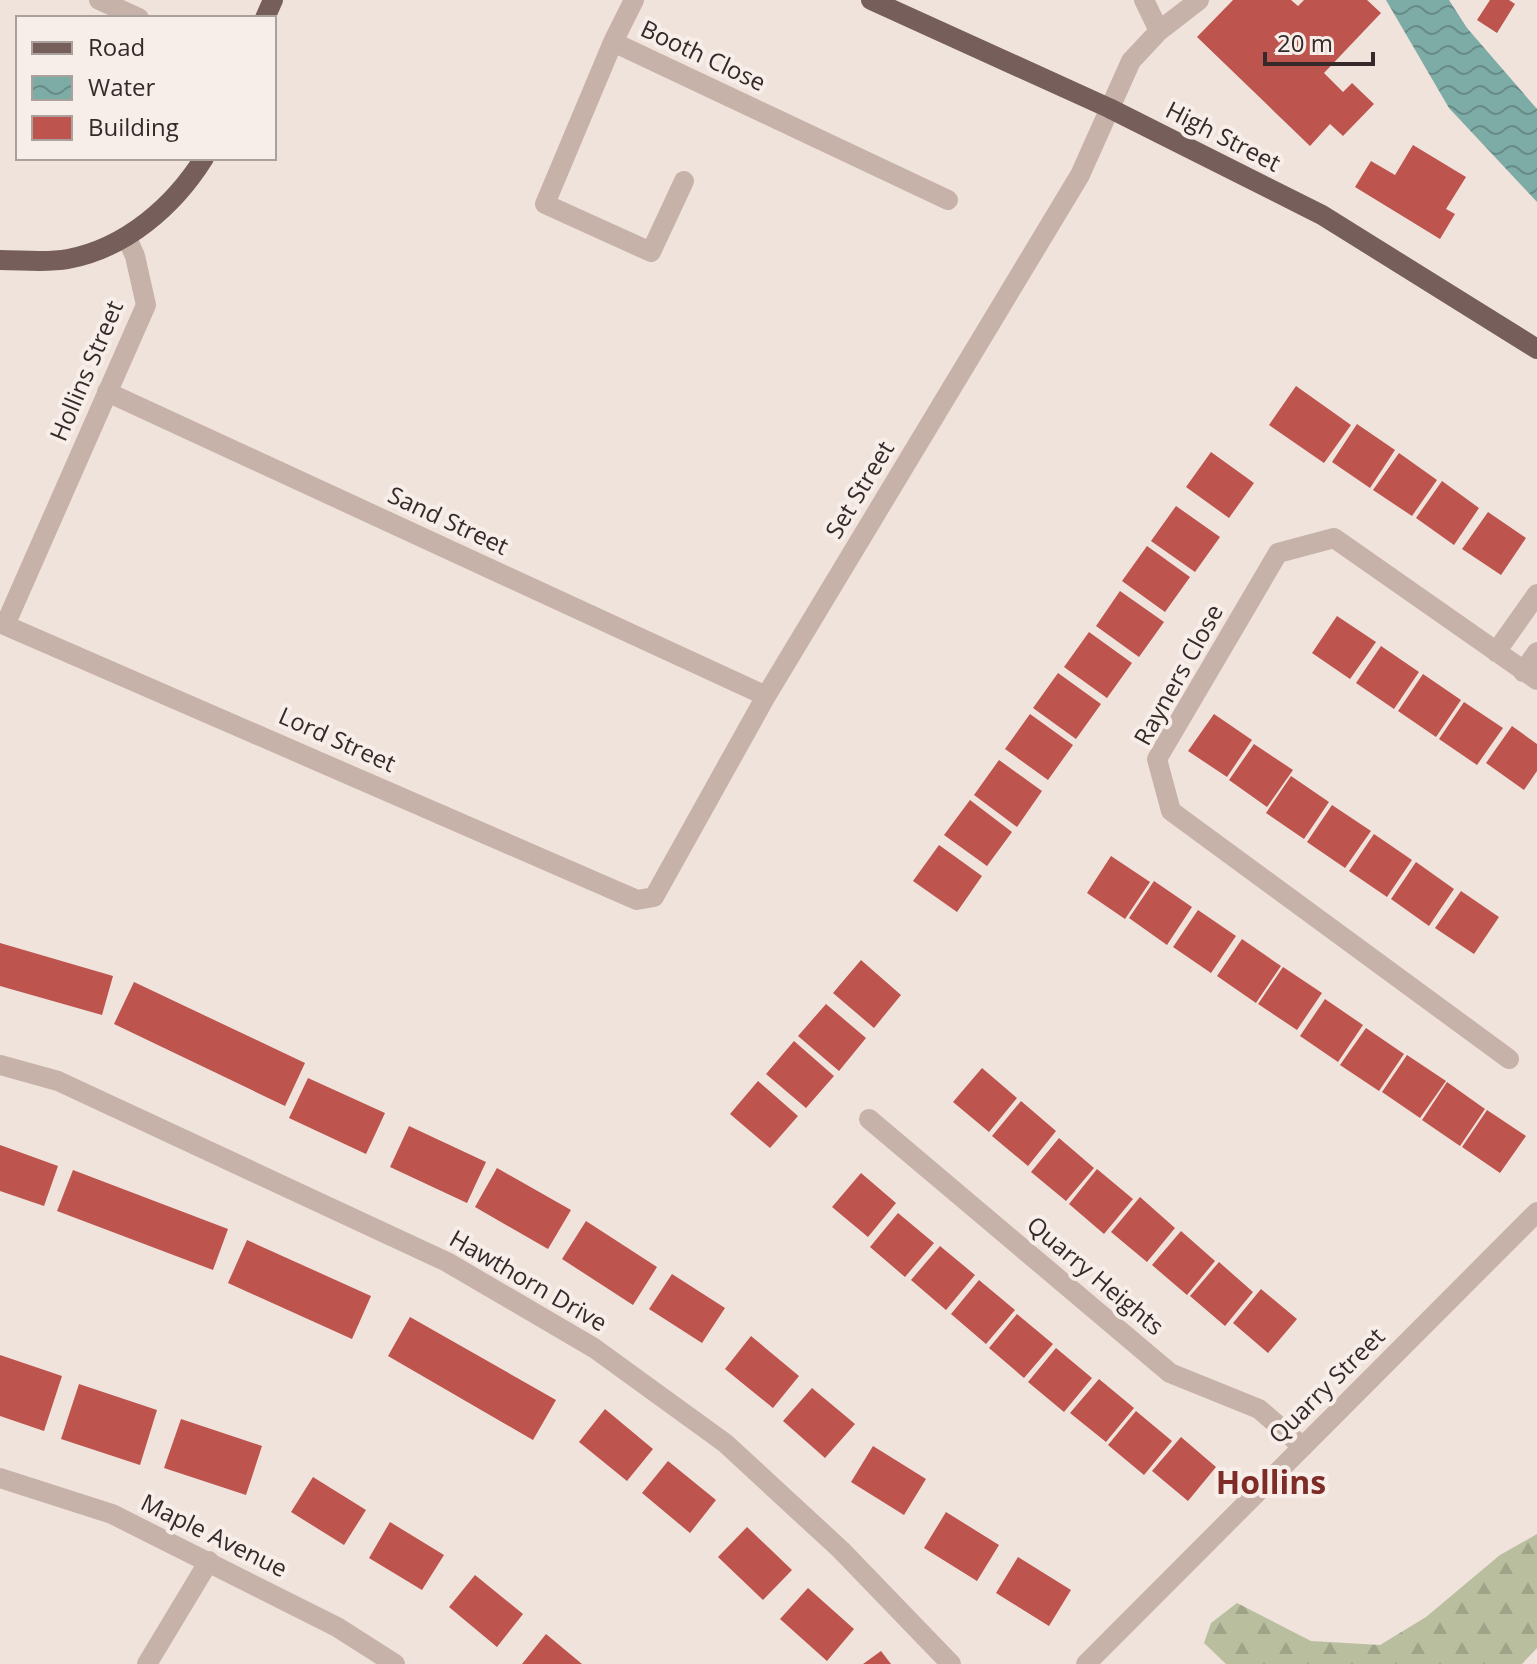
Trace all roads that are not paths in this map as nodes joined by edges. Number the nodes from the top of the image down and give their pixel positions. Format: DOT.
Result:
graph roads {
  1 [pos="99,0"];
  2 [pos="634,0"];
  3 [pos="871,0"];
  4 [pos="1144,0"];
  5 [pos="1199,0"];
  6 [pos="135,16"];
  7 [pos="1159,31"];
  8 [pos="613,42"];
  9 [pos="1109,108"];
  10 [pos="202,160"];
  11 [pos="684,181"];
  12 [pos="948,200"];
  13 [pos="127,238"];
  14 [pos="0,260"];
  15 [pos="1537,349"];
  16 [pos="107,392"];
  17 [pos="1537,594"];
  18 [pos="3,623"];
  19 [pos="1496,652"];
  20 [pos="1537,652"];
  21 [pos="1530,676"];
  22 [pos="766,696"];
  23 [pos="654,897"];
  24 [pos="1509,1059"];
  25 [pos="0,1065"];
  26 [pos="869,1119"];
  27 [pos="1537,1212"];
  28 [pos="1303,1447"];
  29 [pos="0,1478"];
  30 [pos="209,1561"];
  31 [pos="147,1664"];
  32 [pos="395,1664"];
  33 [pos="951,1664"];
  34 [pos="1086,1664"];
  1 -- 6 [label="street"];
  2 -- 8 [label="street"];
  3 -- 9 [label="main road, High Street"];
  4 -- 7 [label="street"];
  5 -- 7 [label="street, Set Street"];
  7 -- 9 [label="street, Set Street"];
  8 -- 11 [label="street, Booth Close"];
  8 -- 12 [label="street, Booth Close"];
  9 -- 15 [label="main road, High Street"];
  9 -- 22 [label="street, Set Street"];
  10 -- 13 [label="main road"];
  13 -- 14 [label="main road"];
  13 -- 16 [label="street, Hollins Street"];
  16 -- 18 [label="street, Hollins Street"];
  16 -- 22 [label="street, Sand Street"];
  17 -- 19 [label="street"];
  18 -- 23 [label="street, Lord Street"];
  19 -- 21 [label="street, Rayners Close"];
  19 -- 24 [label="street, Rayners Close"];
  20 -- 21 [label="street, Rayners Close"];
  22 -- 23 [label="street, Set Street"];
  25 -- 33 [label="street, Hawthorn Drive"];
  26 -- 28 [label="street, Quarry Heights"];
  27 -- 28 [label="street, Quarry Street"];
  28 -- 34 [label="street, Quarry Street"];
  29 -- 30 [label="street, Maple Avenue"];
  30 -- 31 [label="street"];
  30 -- 32 [label="street, Maple Avenue"];
}
